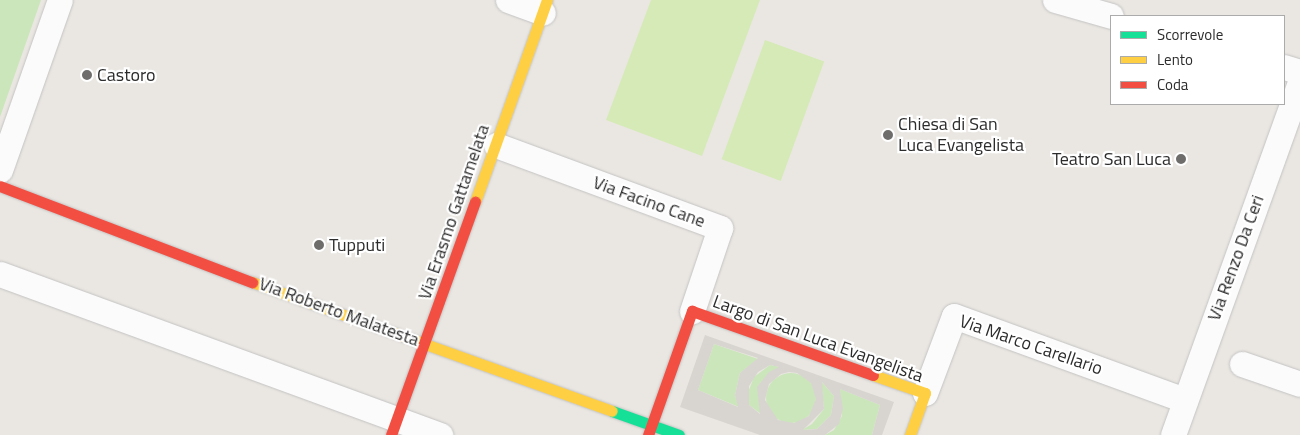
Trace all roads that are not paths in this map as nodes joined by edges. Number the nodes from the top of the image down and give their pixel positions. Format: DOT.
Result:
graph roads {
  1 [pos="60,0"];
  2 [pos="508,0"];
  3 [pos="1055,0"];
  4 [pos="545,6"];
  5 [pos="1110,16"];
  6 [pos="1285,67"];
  7 [pos="1300,72"];
  8 [pos="1300,82"];
  9 [pos="496,145"];
  10 [pos="0,170"];
  11 [pos="0,186"];
  12 [pos="0,274"];
  13 [pos="692,311"];
  14 [pos="426,343"];
  15 [pos="1242,364"];
  16 [pos="1300,384"];
  17 [pos="924,393"];
  18 [pos="1186,400"];
  19 [pos="394,427"];
  20 [pos="650,430"];
  21 [pos="440,435"];
  22 [pos="679,435"];
  23 [pos="910,435"];
  24 [pos="1173,435"];
  1 -- 10 [label="street"];
  2 -- 4 [label="street"];
  3 -- 5 [label="street"];
  4 -- 9 [label="street, Via Erasmo Gattamelata"];
  6 -- 7 [label="street"];
  8 -- 18 [label="street, Via Renzo Da Ceri"];
  9 -- 13 [label="street, Via Facino Cane"];
  9 -- 14 [label="street, Via Erasmo Gattamelata"];
  11 -- 14 [label="street, Via Roberto Malatesta"];
  12 -- 19 [label="street"];
  13 -- 17 [label="street, Largo di San Luca Evangelista"];
  13 -- 20 [label="street, Largo di San Luca Evangelista"];
  14 -- 19 [label="street, Via Erasmo Gattamelata"];
  14 -- 20 [label="street, Via Roberto Malatesta"];
  15 -- 16 [label="street"];
  17 -- 18 [label="street, Via Marco Carellario"];
  17 -- 23 [label="street, Largo di San Luca Evangelista"];
  18 -- 24 [label="street, Via Renzo Da Ceri"];
  19 -- 21 [label="street"];
  20 -- 22 [label="street, Via Roberto Malatesta"];
}
